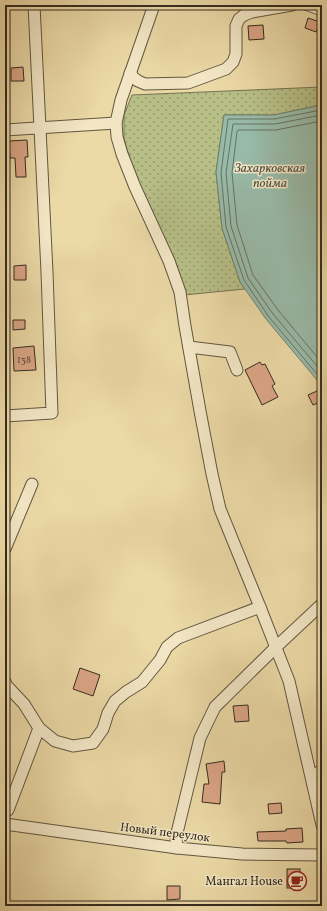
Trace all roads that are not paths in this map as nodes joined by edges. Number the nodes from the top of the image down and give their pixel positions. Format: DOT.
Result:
graph roads {
  1 [pos="34,5"];
  2 [pos="154,5"];
  3 [pos="292,5"];
  4 [pos="308,5"];
  5 [pos="322,10"];
  6 [pos="130,73"];
  7 [pos="116,123"];
  8 [pos="40,128"];
  9 [pos="5,130"];
  10 [pos="188,347"];
  11 [pos="237,370"];
  12 [pos="5,416"];
  13 [pos="32,484"];
  14 [pos="5,549"];
  15 [pos="322,604"];
  16 [pos="260,607"];
  17 [pos="276,647"];
  18 [pos="5,682"];
  19 [pos="39,728"];
  20 [pos="5,811"];
  21 [pos="5,824"];
  22 [pos="322,825"];
  23 [pos="177,848"];
  24 [pos="322,855"];
  1 -- 8 [label="street"];
  2 -- 6 [label="street"];
  3 -- 6 [label="street"];
  4 -- 5 [label="street"];
  6 -- 7 [label="street"];
  7 -- 8 [label="street"];
  7 -- 10 [label="street"];
  8 -- 9 [label="street"];
  8 -- 12 [label="street"];
  10 -- 11 [label="street"];
  10 -- 16 [label="street"];
  13 -- 14 [label="street"];
  15 -- 17 [label="street"];
  16 -- 17 [label="street"];
  16 -- 19 [label="street"];
  17 -- 22 [label="street"];
  17 -- 23 [label="street"];
  18 -- 19 [label="street"];
  19 -- 20 [label="street"];
  21 -- 23 [label="street, Новый переулок"];
  23 -- 24 [label="street, Новый переулок"];
}
